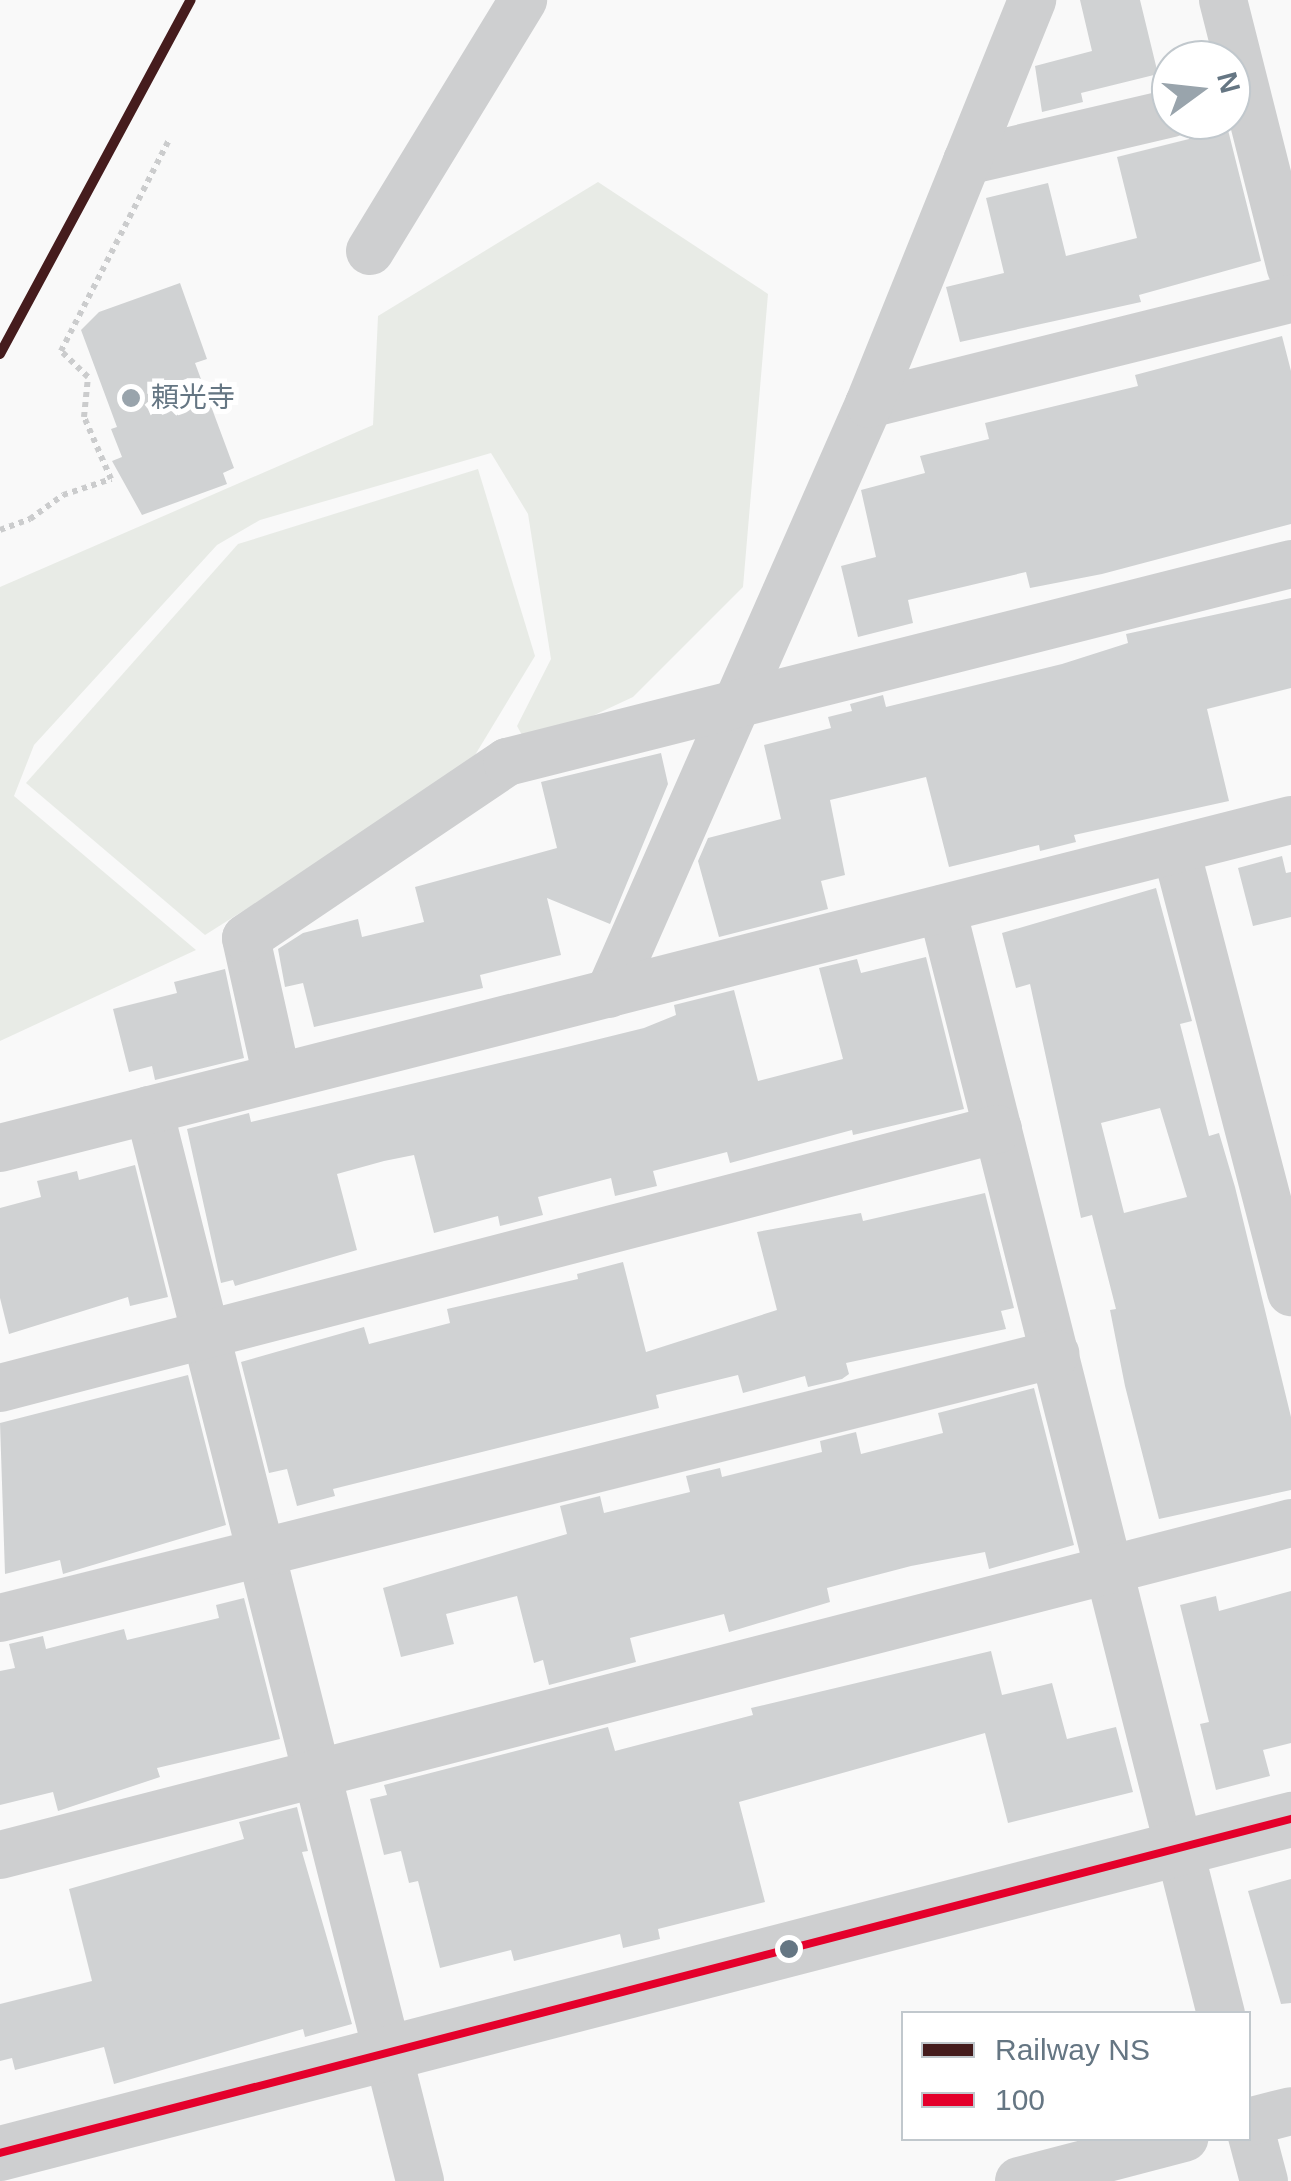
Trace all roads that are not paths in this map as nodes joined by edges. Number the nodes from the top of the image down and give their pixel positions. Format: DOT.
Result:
graph roads {
  1 [pos="523,0"];
  2 [pos="1032,0"];
  3 [pos="1223,0"];
  4 [pos="1230,40"];
  5 [pos="1151,118"];
  6 [pos="1251,136"];
  7 [pos="967,161"];
  8 [pos="370,251"];
  9 [pos="1291,268"];
  10 [pos="1291,299"];
  11 [pos="868,404"];
  12 [pos="1291,564"];
  13 [pos="736,707"];
  14 [pos="1291,820"];
  15 [pos="1176,850"];
  16 [pos="942,909"];
  17 [pos="609,994"];
  18 [pos="277,1078"];
  19 [pos="149,1110"];
  20 [pos="998,1130"];
  21 [pos="0,1148"];
  22 [pos="1291,1292"];
  23 [pos="206,1335"];
  24 [pos="1054,1354"];
  25 [pos="0,1388"];
  26 [pos="1291,1522"];
  27 [pos="261,1553"];
  28 [pos="1109,1570"];
  29 [pos="0,1618"];
  30 [pos="317,1773"];
  31 [pos="1291,1819"];
  32 [pos="1179,1848"];
  33 [pos="0,1855"];
  34 [pos="1220,2011"];
  35 [pos="388,2052"];
  36 [pos="1291,2111"];
  37 [pos="1251,2121"];
  38 [pos="1251,2133"];
  39 [pos="1172,2141"];
  40 [pos="0,2153"];
  41 [pos="420,2181"];
  42 [pos="1019,2181"];
  43 [pos="1264,2181"];
  1 -- 8 [label="street"];
  2 -- 7 [label="street"];
  3 -- 4 [label="street"];
  5 -- 7 [label="street"];
  6 -- 9 [label="street"];
  7 -- 11 [label="street"];
  10 -- 11 [label="street"];
  11 -- 13 [label="street"];
  12 -- 13 [label="street"];
  13 -- 17 [label="street"];
  13 -- 18 [label="street"];
  14 -- 15 [label="street"];
  15 -- 16 [label="street"];
  15 -- 22 [label="street"];
  16 -- 17 [label="street"];
  16 -- 20 [label="street"];
  17 -- 18 [label="street"];
  18 -- 19 [label="street"];
  19 -- 21 [label="street"];
  19 -- 23 [label="street"];
  20 -- 23 [label="street"];
  20 -- 24 [label="street"];
  23 -- 25 [label="street"];
  23 -- 27 [label="street"];
  24 -- 27 [label="street"];
  24 -- 28 [label="street"];
  26 -- 28 [label="street"];
  27 -- 29 [label="street"];
  27 -- 30 [label="street"];
  28 -- 30 [label="street"];
  28 -- 32 [label="street"];
  30 -- 33 [label="street"];
  30 -- 35 [label="street"];
  31 -- 32 [label="street"];
  32 -- 34 [label="street"];
  32 -- 35 [label="street"];
  35 -- 40 [label="street"];
  35 -- 41 [label="street"];
  36 -- 37 [label="street"];
  38 -- 43 [label="street"];
  39 -- 42 [label="street"];
}
